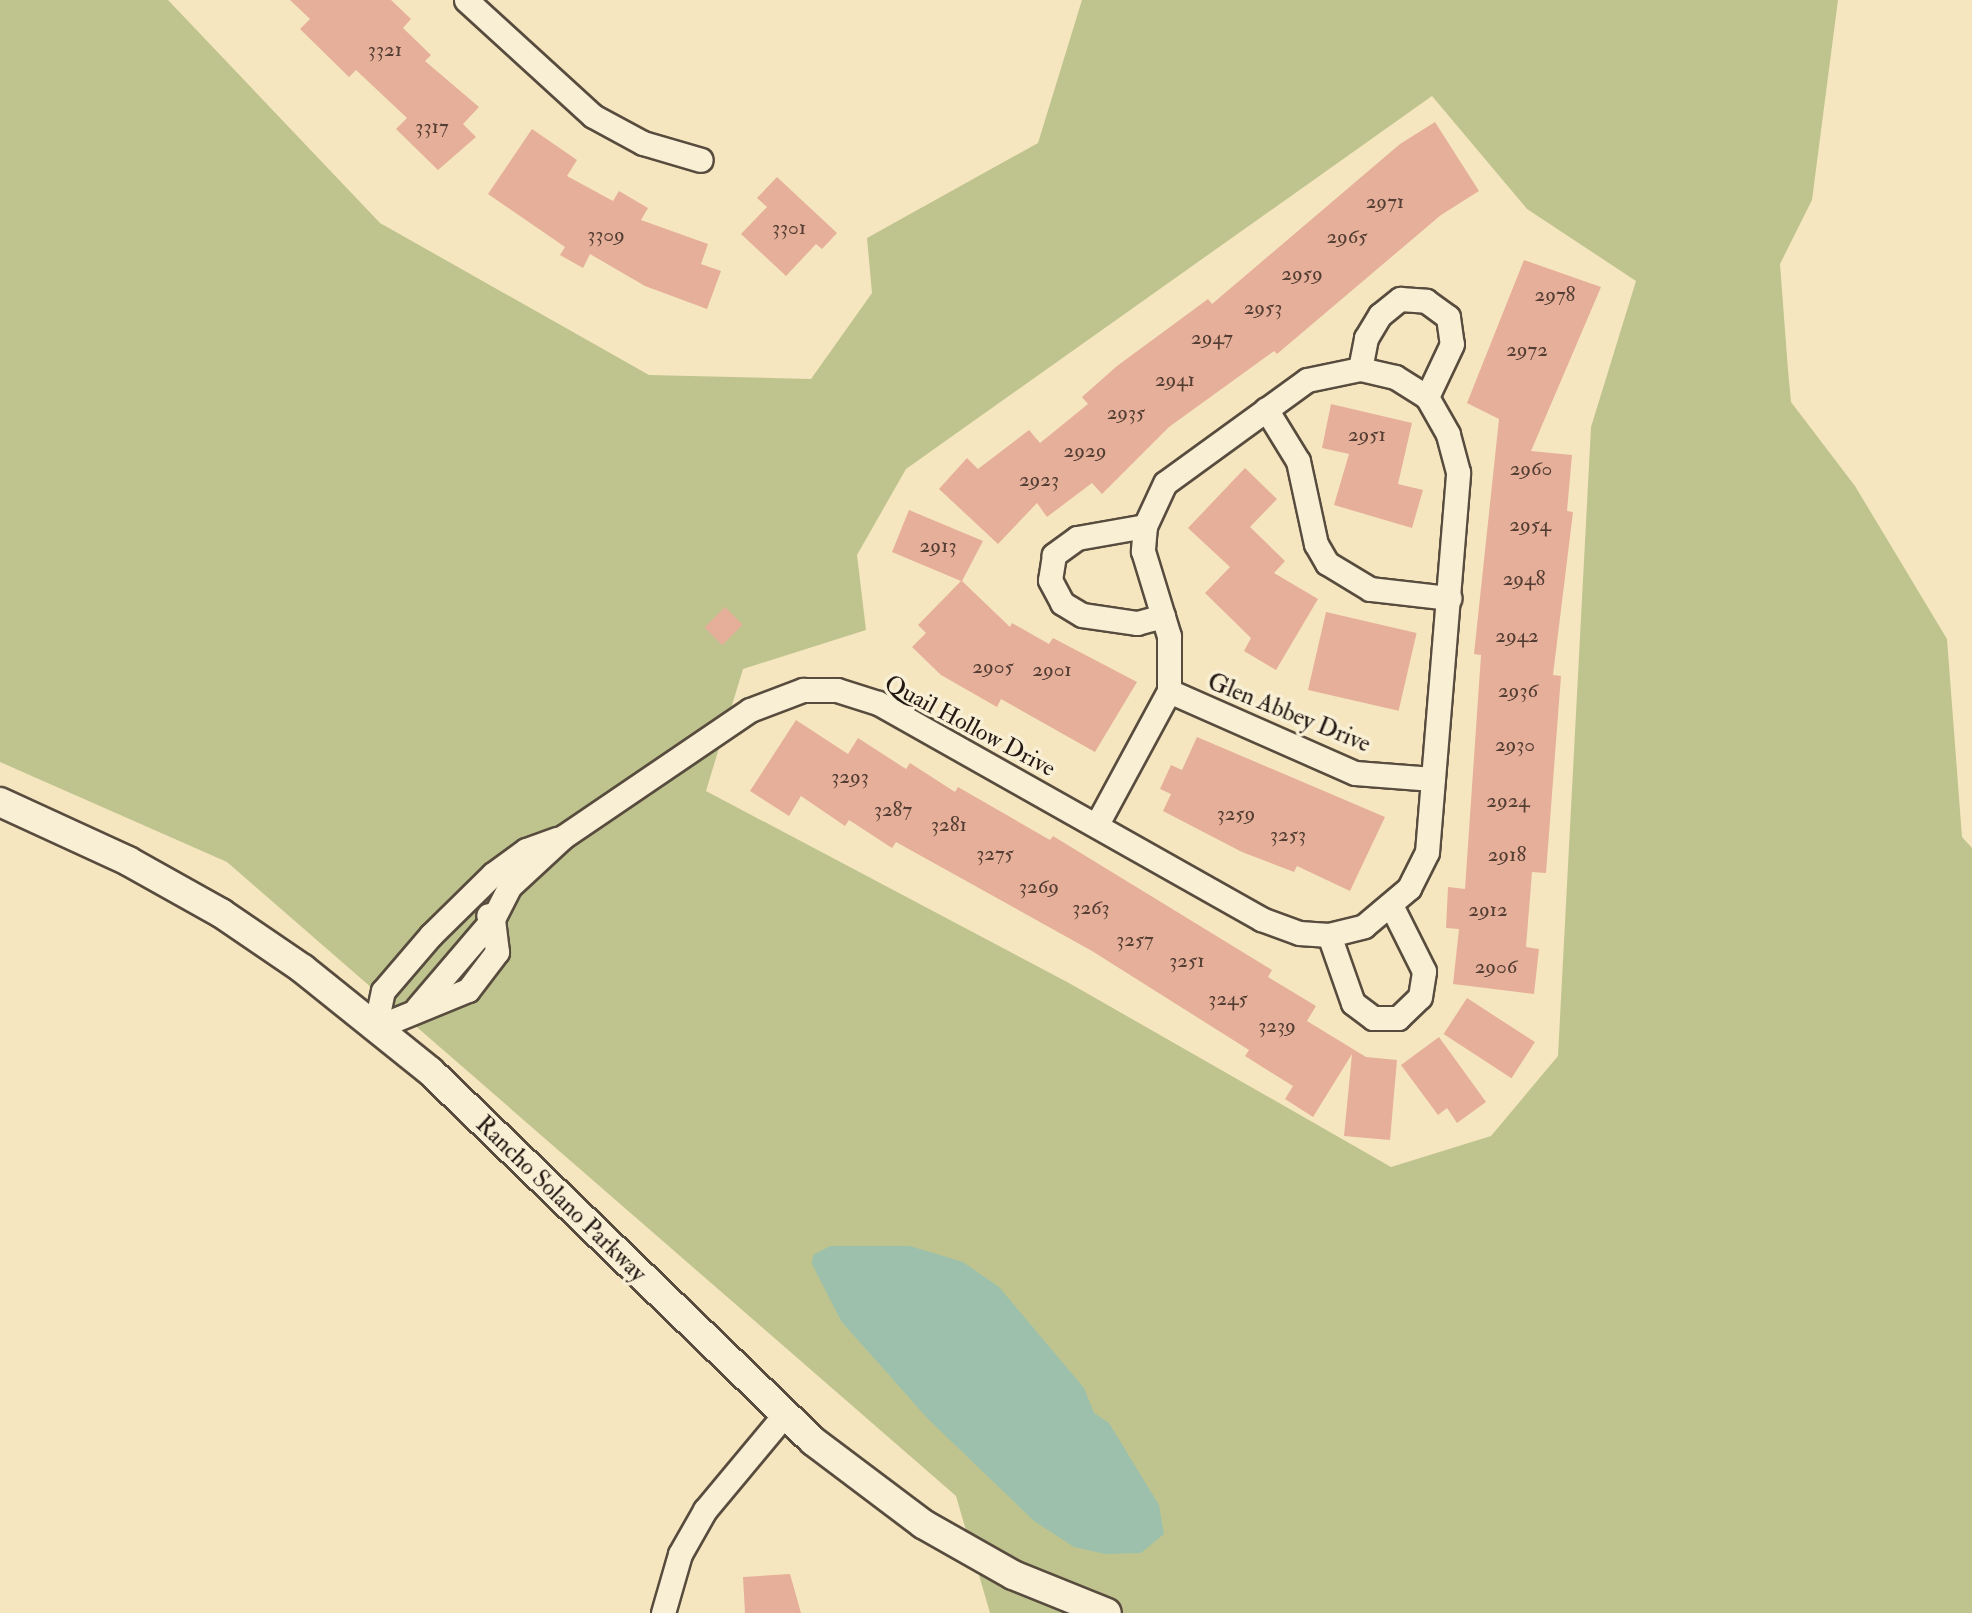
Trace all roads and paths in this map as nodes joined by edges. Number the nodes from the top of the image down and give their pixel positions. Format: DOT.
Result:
graph roads {
  1 [pos="466,0"];
  2 [pos="701,160"];
  3 [pos="1360,369"];
  4 [pos="1427,397"];
  5 [pos="1266,409"];
  6 [pos="1145,526"];
  7 [pos="1449,598"];
  8 [pos="1163,616"];
  9 [pos="1169,691"];
  10 [pos="1433,779"];
  11 [pos="0,802"];
  12 [pos="1097,824"];
  13 [pos="563,837"];
  14 [pos="470,899"];
  15 [pos="1392,907"];
  16 [pos="493,919"];
  17 [pos="1329,935"];
  18 [pos="375,1028"];
  19 [pos="785,1415"];
  20 [pos="663,1613"];
  21 [pos="1107,1613"];
  1 -- 2 [label="street"];
  3 -- 4 [label="street, Quail Hollow Drive"];
  3 -- 4 [label="street"];
  3 -- 5 [label="street, Quail Hollow Drive"];
  4 -- 7 [label="street, Quail Hollow Drive"];
  5 -- 6 [label="street, Quail Hollow Drive"];
  5 -- 7 [label="street"];
  6 -- 8 [label="street, Quail Hollow Drive"];
  6 -- 8 [label="street"];
  7 -- 10 [label="street, Quail Hollow Drive"];
  8 -- 9 [label="street, Quail Hollow Drive"];
  9 -- 10 [label="street, Glen Abbey Drive"];
  9 -- 12 [label="street, Quail Hollow Drive"];
  10 -- 15 [label="street, Quail Hollow Drive"];
  11 -- 18 [label="street, Rancho Solano Parkway"];
  12 -- 13 [label="street, Quail Hollow Drive"];
  12 -- 17 [label="street, Quail Hollow Drive"];
  13 -- 14 [label="street, Quail Hollow Drive"];
  13 -- 16 [label="street, Quail Hollow Drive"];
  14 -- 16 [label="street"];
  14 -- 18 [label="street, Quail Hollow Drive"];
  15 -- 17 [label="street, Quail Hollow Drive"];
  15 -- 17 [label="street"];
  16 -- 18 [label="street"];
  18 -- 19 [label="street, Rancho Solano Parkway"];
  19 -- 20 [label="street"];
  19 -- 21 [label="street, Rancho Solano Parkway"];
}
